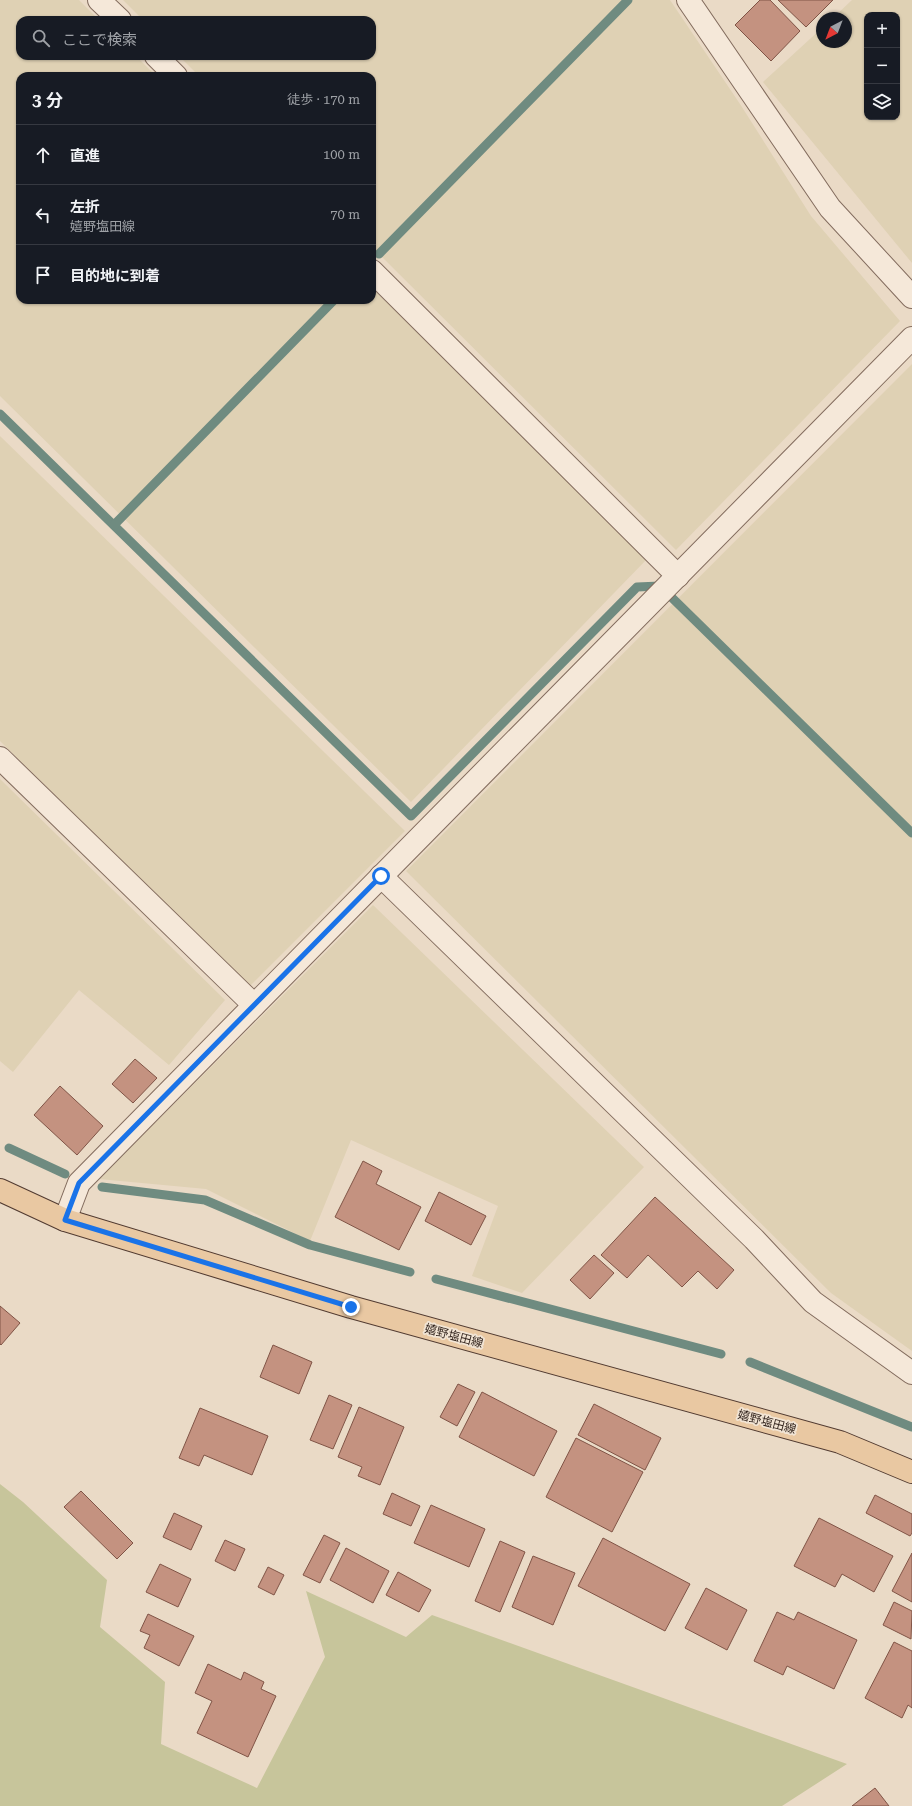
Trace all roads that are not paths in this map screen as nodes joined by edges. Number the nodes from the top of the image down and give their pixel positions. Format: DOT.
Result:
graph roads {
  1 [pos="100,0"];
  2 [pos="688,0"];
  3 [pos="116,16"];
  4 [pos="160,60"];
  5 [pos="172,72"];
  6 [pos="376,275"];
  7 [pos="912,297"];
  8 [pos="912,338"];
  9 [pos="674,579"];
  10 [pos="0,758"];
  11 [pos="381,876"];
  12 [pos="254,1005"];
  13 [pos="0,1190"];
  14 [pos="65,1220"];
  15 [pos="912,1373"];
  16 [pos="912,1472"];
  1 -- 3 [label="street"];
  2 -- 7 [label="street"];
  4 -- 5 [label="street"];
  6 -- 9 [label="street"];
  8 -- 9 [label="street"];
  9 -- 11 [label="street"];
  10 -- 12 [label="street"];
  11 -- 12 [label="street"];
  11 -- 15 [label="street"];
  12 -- 14 [label="street"];
  13 -- 14 [label="main road, 嬉野塩田線"];
  14 -- 16 [label="main road, 嬉野塩田線"];
}
